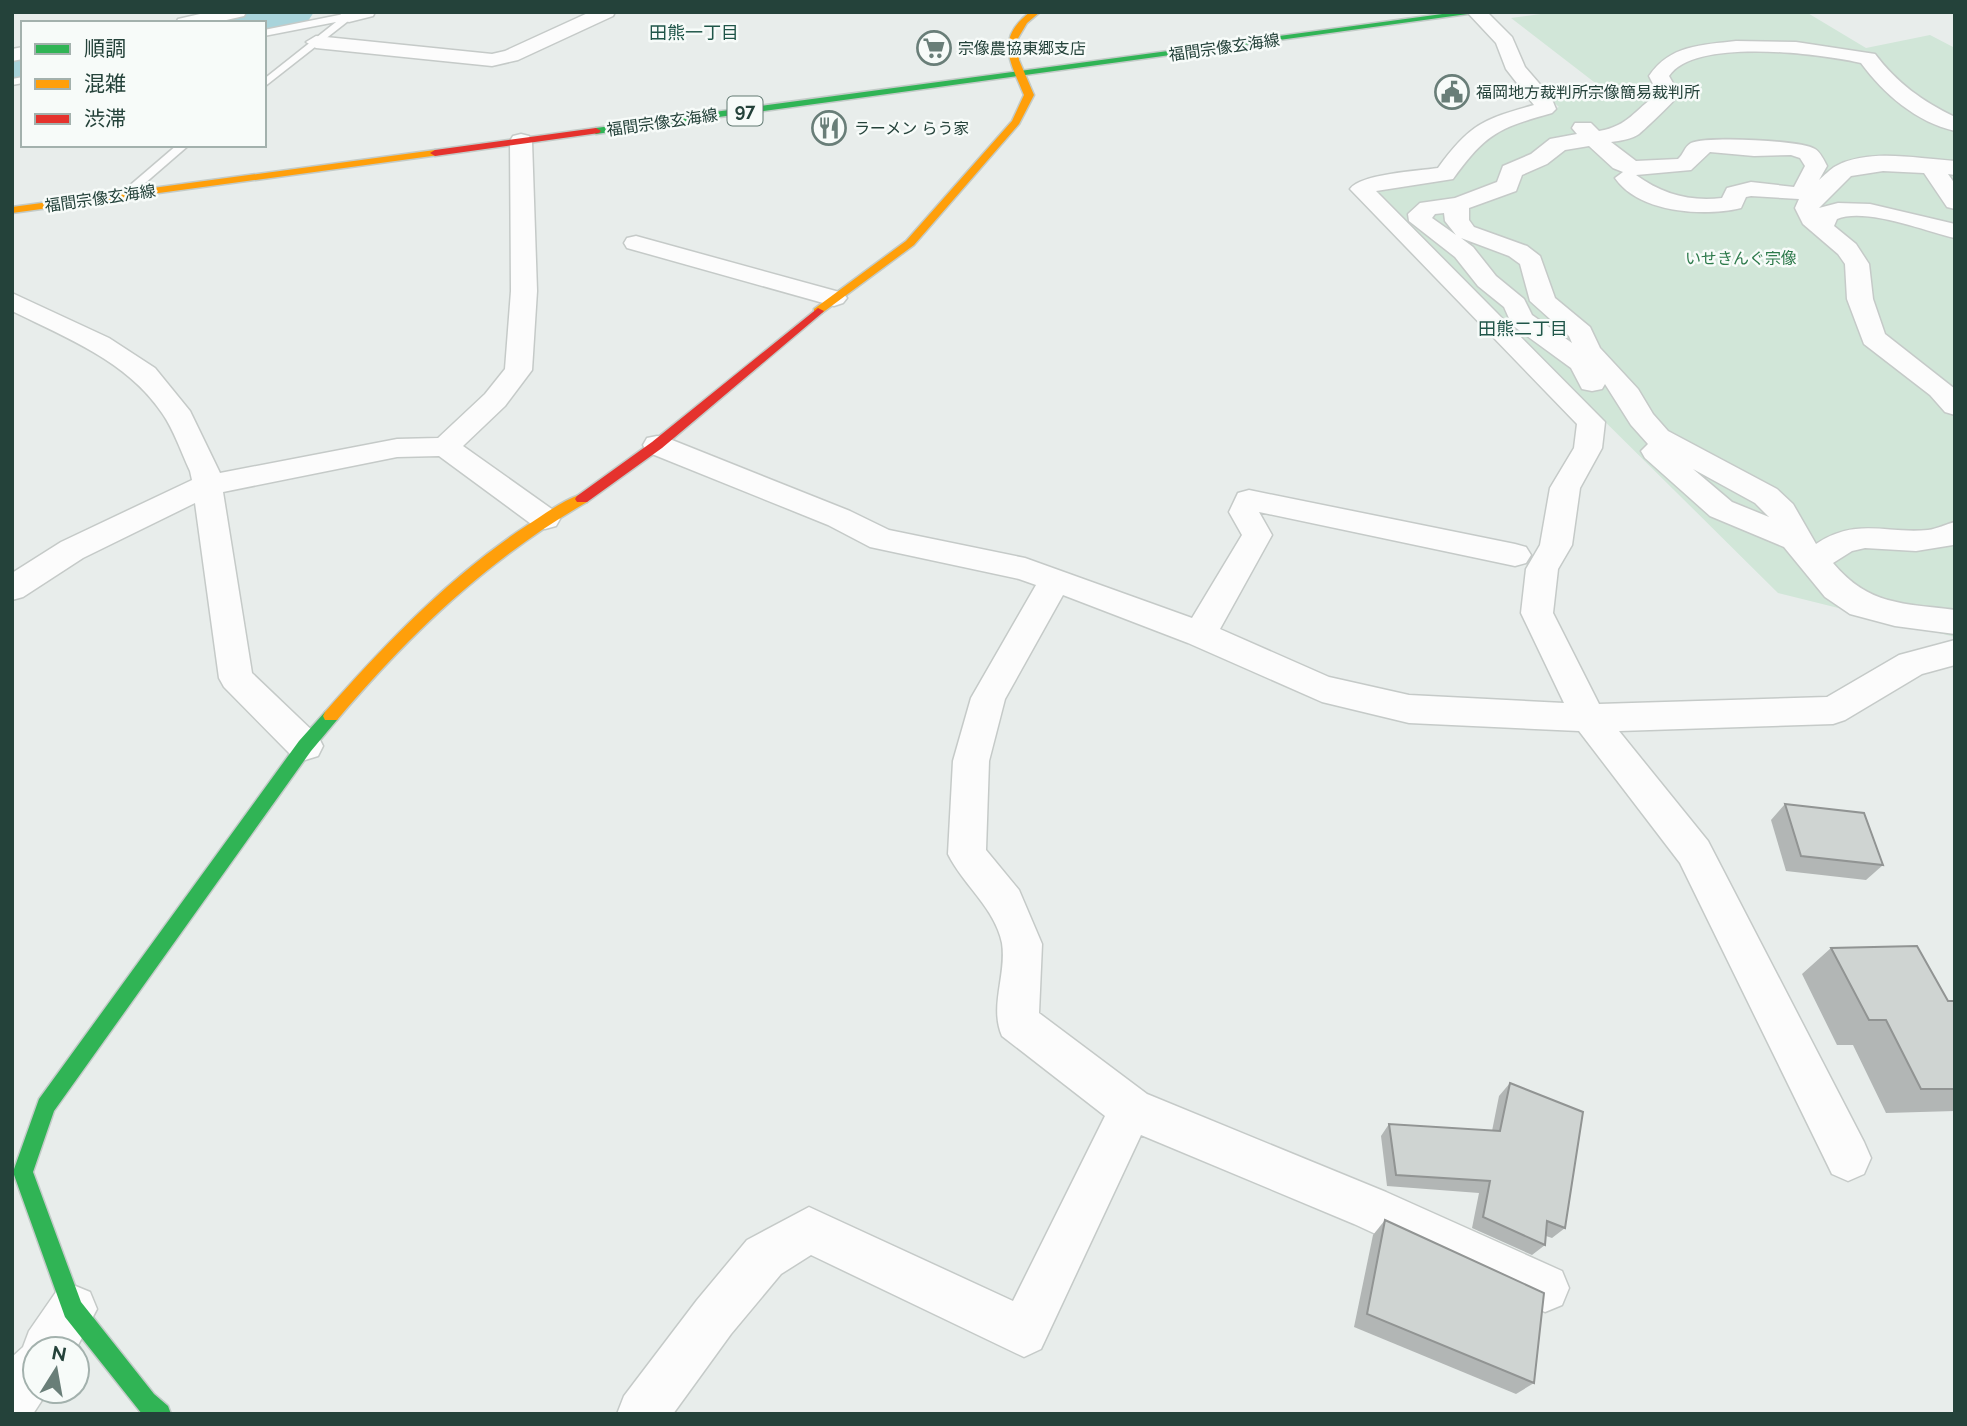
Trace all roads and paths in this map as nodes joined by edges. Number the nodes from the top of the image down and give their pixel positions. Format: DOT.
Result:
graph roads {
  1 [pos="237,12"];
  2 [pos="606,12"];
  3 [pos="1036,12"];
  4 [pos="1477,12"];
  5 [pos="358,14"];
  6 [pos="194,21"];
  7 [pos="266,33"];
  8 [pos="316,42"];
  9 [pos="1022,74"];
  10 [pos="266,82"];
  11 [pos="1545,109"];
  12 [pos="1955,125"];
  13 [pos="1593,138"];
  14 [pos="521,141"];
  15 [pos="182,147"];
  16 [pos="1943,167"];
  17 [pos="1626,178"];
  18 [pos="125,195"];
  19 [pos="1955,202"];
  20 [pos="1459,204"];
  21 [pos="12,210"];
  22 [pos="1821,228"];
  23 [pos="1955,231"];
  24 [pos="636,243"];
  25 [pos="834,299"];
  26 [pos="12,301"];
  27 [pos="1587,358"];
  28 [pos="1955,406"];
  29 [pos="656,445"];
  30 [pos="444,447"];
  31 [pos="205,486"];
  32 [pos="545,519"];
  33 [pos="1955,532"];
  34 [pos="1804,550"];
  35 [pos="1514,555"];
  36 [pos="1055,580"];
  37 [pos="12,589"];
  38 [pos="1955,622"];
  39 [pos="1200,635"];
  40 [pos="1955,652"];
  41 [pos="1589,718"];
  42 [pos="305,746"];
  43 [pos="1131,1109"];
  44 [pos="1848,1157"];
  45 [pos="1545,1288"];
  46 [pos="73,1309"];
  47 [pos="56,1335"];
  48 [pos="160,1414"];
  49 [pos="642,1414"];
  1 -- 6 [label="street"];
  2 -- 8 [label="street"];
  3 -- 9 [label="street"];
  4 -- 9 [label="street, 福間宗像玄海線 / 97"];
  4 -- 11 [label="street"];
  5 -- 7 [label="lane"];
  5 -- 8 [label="lane"];
  8 -- 10 [label="lane"];
  9 -- 14 [label="street, 福間宗像玄海線 / 97"];
  9 -- 25 [label="street"];
  11 -- 13 [label="street"];
  11 -- 41 [label="street"];
  12 -- 13 [label="street"];
  13 -- 17 [label="street"];
  13 -- 20 [label="street"];
  14 -- 18 [label="street, 福間宗像玄海線 / 97"];
  14 -- 30 [label="street"];
  15 -- 18 [label="lane"];
  16 -- 19 [label="street"];
  16 -- 22 [label="street"];
  18 -- 21 [label="street, 福間宗像玄海線 / 97"];
  20 -- 27 [label="street"];
  20 -- 27 [label="street"];
  22 -- 23 [label="street"];
  22 -- 28 [label="street"];
  24 -- 25 [label="street"];
  25 -- 29 [label="street"];
  26 -- 31 [label="street"];
  27 -- 34 [label="street"];
  29 -- 32 [label="street"];
  29 -- 36 [label="street"];
  30 -- 31 [label="street"];
  30 -- 32 [label="street"];
  31 -- 37 [label="street"];
  31 -- 42 [label="street"];
  32 -- 42 [label="street"];
  33 -- 34 [label="street"];
  34 -- 38 [label="street"];
  35 -- 39 [label="street"];
  36 -- 39 [label="street"];
  36 -- 43 [label="street"];
  39 -- 41 [label="street"];
  40 -- 41 [label="street"];
  41 -- 44 [label="street"];
  42 -- 46 [label="street"];
  43 -- 45 [label="street"];
  43 -- 49 [label="street"];
  46 -- 47 [label="street"];
  46 -- 48 [label="street"];
}
